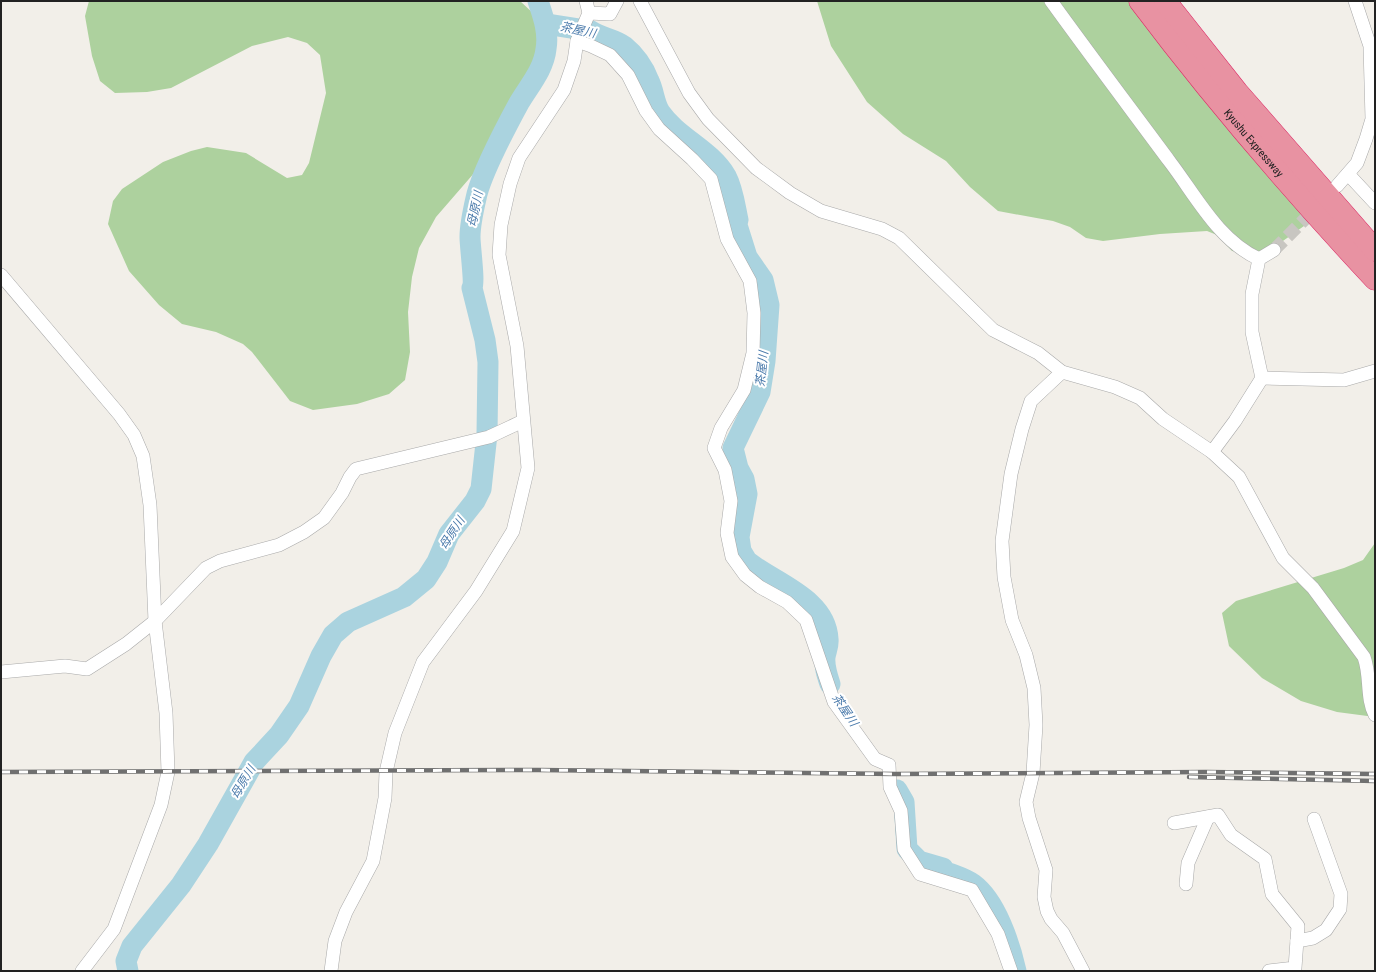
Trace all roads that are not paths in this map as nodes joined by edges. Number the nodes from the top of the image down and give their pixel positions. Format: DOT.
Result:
graph roads {
  1 [pos="617,1"];
  2 [pos="640,1"];
  3 [pos="1051,1"];
  4 [pos="1140,1"];
  5 [pos="1165,1"];
  6 [pos="1355,1"];
  7 [pos="587,7"];
  8 [pos="577,41"];
  9 [pos="1348,174"];
  10 [pos="1337,186"];
  11 [pos="1375,203"];
  12 [pos="1274,250"];
  13 [pos="1375,250"];
  14 [pos="1259,259"];
  15 [pos="1,275"];
  16 [pos="1375,279"];
  17 [pos="1375,371"];
  18 [pos="1062,372"];
  19 [pos="1262,378"];
  20 [pos="523,421"];
  21 [pos="1212,452"];
  22 [pos="155,621"];
  23 [pos="1,672"];
  24 [pos="1375,715"];
  25 [pos="1208,817"];
  26 [pos="1314,820"];
  27 [pos="1174,824"];
  28 [pos="1186,884"];
  29 [pos="1297,941"];
  30 [pos="1296,970"];
  31 [pos="82,971"];
  32 [pos="331,971"];
  33 [pos="1011,971"];
  34 [pos="1082,971"];
  35 [pos="1269,971"];
  1 -- 7 [label="street"];
  2 -- 18 [label="street"];
  3 -- 14 [label="street"];
  4 -- 16 [label="highway, Kyushu Expressway"];
  5 -- 13 [label="highway, Kyushu Expressway"];
  6 -- 9 [label="street"];
  7 -- 8 [label="street"];
  8 -- 20 [label="street"];
  8 -- 33 [label="street"];
  9 -- 10 [label="street"];
  9 -- 11 [label="street"];
  12 -- 14 [label="street"];
  14 -- 19 [label="street"];
  15 -- 22 [label="street"];
  17 -- 19 [label="street"];
  18 -- 21 [label="street"];
  18 -- 34 [label="street"];
  19 -- 21 [label="street"];
  20 -- 22 [label="street"];
  20 -- 32 [label="street"];
  21 -- 24 [label="street"];
  22 -- 23 [label="street"];
  22 -- 31 [label="street"];
  25 -- 27 [label="street"];
  25 -- 28 [label="street"];
  25 -- 29 [label="street"];
  26 -- 29 [label="street"];
  29 -- 30 [label="street"];
  30 -- 35 [label="street"];
}
